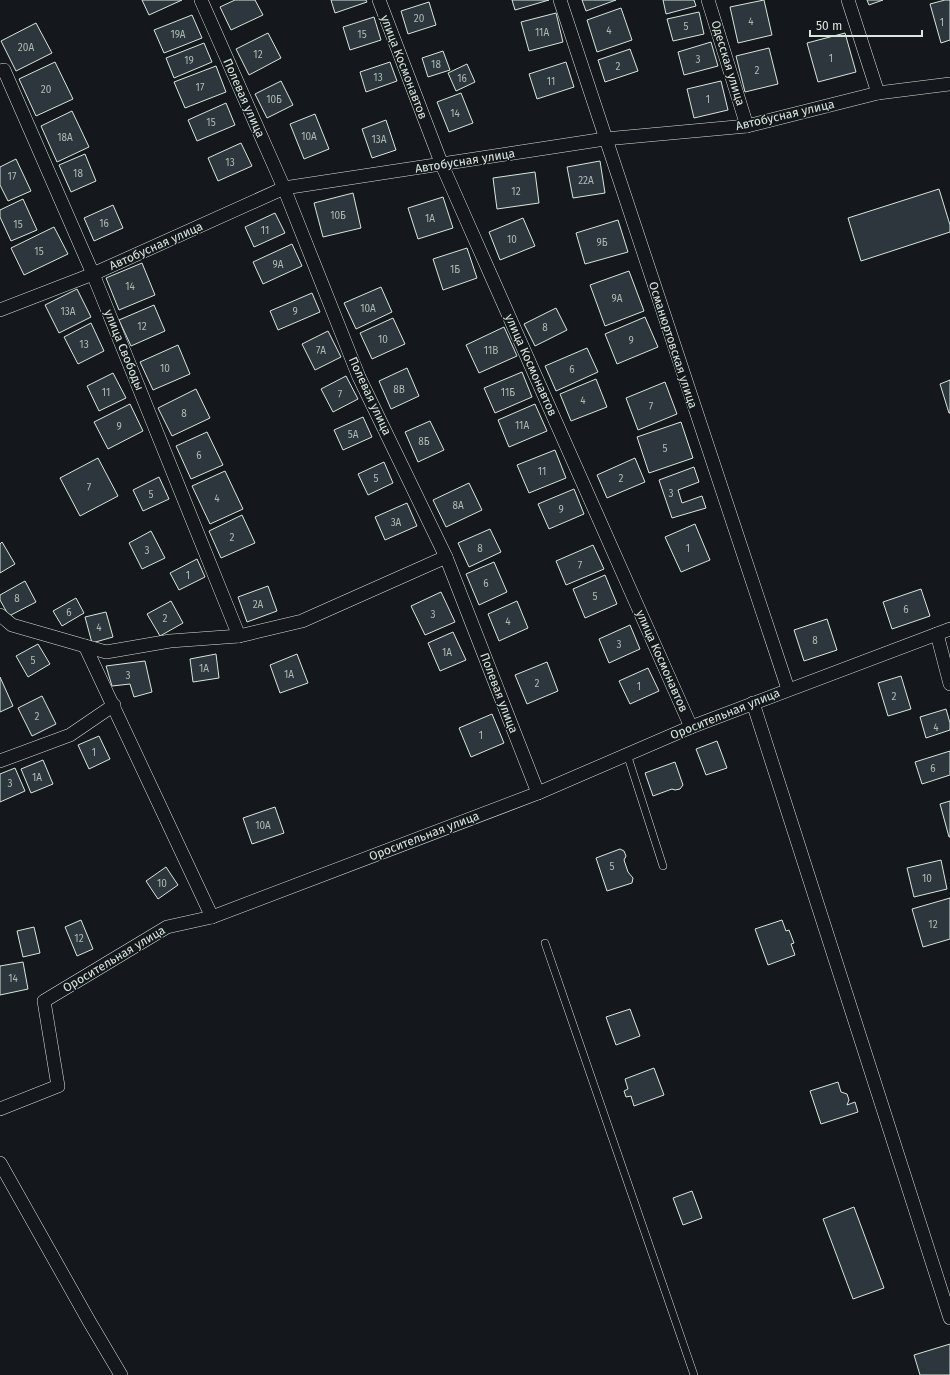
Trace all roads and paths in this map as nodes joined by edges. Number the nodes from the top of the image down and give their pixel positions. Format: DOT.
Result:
graph roads {
  1 [pos="201,0"];
  2 [pos="379,0"];
  3 [pos="560,0"];
  4 [pos="708,0"];
  5 [pos="848,0"];
  6 [pos="0,71"];
  7 [pos="950,84"];
  8 [pos="878,93"];
  9 [pos="747,126"];
  10 [pos="605,138"];
  11 [pos="442,164"];
  12 [pos="284,188"];
  13 [pos="93,274"];
  14 [pos="0,310"];
  15 [pos="446,557"];
  16 [pos="0,615"];
  17 [pos="950,629"];
  18 [pos="937,634"];
  19 [pos="239,636"];
  20 [pos="85,646"];
  21 [pos="950,684"];
  22 [pos="788,689"];
  23 [pos="753,703"];
  24 [pos="114,705"];
  25 [pos="691,727"];
  26 [pos="627,754"];
  27 [pos="0,761"];
  28 [pos="538,793"];
  29 [pos="663,866"];
  30 [pos="212,917"];
  31 [pos="545,943"];
  32 [pos="0,1109"];
  33 [pos="0,1163"];
  34 [pos="950,1318"];
  35 [pos="121,1375"];
  36 [pos="694,1375"];
  1 -- 12 [label="street, Полевая улица"];
  2 -- 11 [label="street, улица Космонавтов"];
  3 -- 10 [label="street, Османюртовская улица"];
  4 -- 9 [label="street, Одесская улица"];
  5 -- 8 [label="street"];
  6 -- 13 [label="street, улица Свободы"];
  7 -- 8 [label="street, Автобусная улица"];
  8 -- 9 [label="street, Автобусная улица"];
  9 -- 10 [label="street, Автобусная улица"];
  10 -- 11 [label="street, Автобусная улица"];
  10 -- 22 [label="street, Османюртовская улица"];
  11 -- 12 [label="street, Автобусная улица"];
  11 -- 25 [label="street, улица Космонавтов"];
  12 -- 13 [label="street, Автобусная улица"];
  12 -- 15 [label="street, Полевая улица"];
  13 -- 14 [label="street, Автобусная улица"];
  13 -- 19 [label="street, улица Свободы"];
  15 -- 19 [label="street"];
  15 -- 28 [label="street, Полевая улица"];
  16 -- 20 [label="street"];
  17 -- 18 [label="street, Оросительная улица"];
  18 -- 21 [label="street"];
  18 -- 22 [label="street, Оросительная улица"];
  19 -- 20 [label="street"];
  20 -- 24 [label="street"];
  22 -- 23 [label="street, Оросительная улица"];
  23 -- 25 [label="street, Оросительная улица"];
  23 -- 34 [label="street"];
  24 -- 27 [label="street"];
  24 -- 30 [label="street"];
  25 -- 26 [label="street, Оросительная улица"];
  26 -- 28 [label="street, Оросительная улица"];
  26 -- 29 [label="lane"];
  28 -- 30 [label="street, Оросительная улица"];
  30 -- 32 [label="street, Оросительная улица"];
  31 -- 36 [label="lane"];
  33 -- 35 [label="street"];
}
